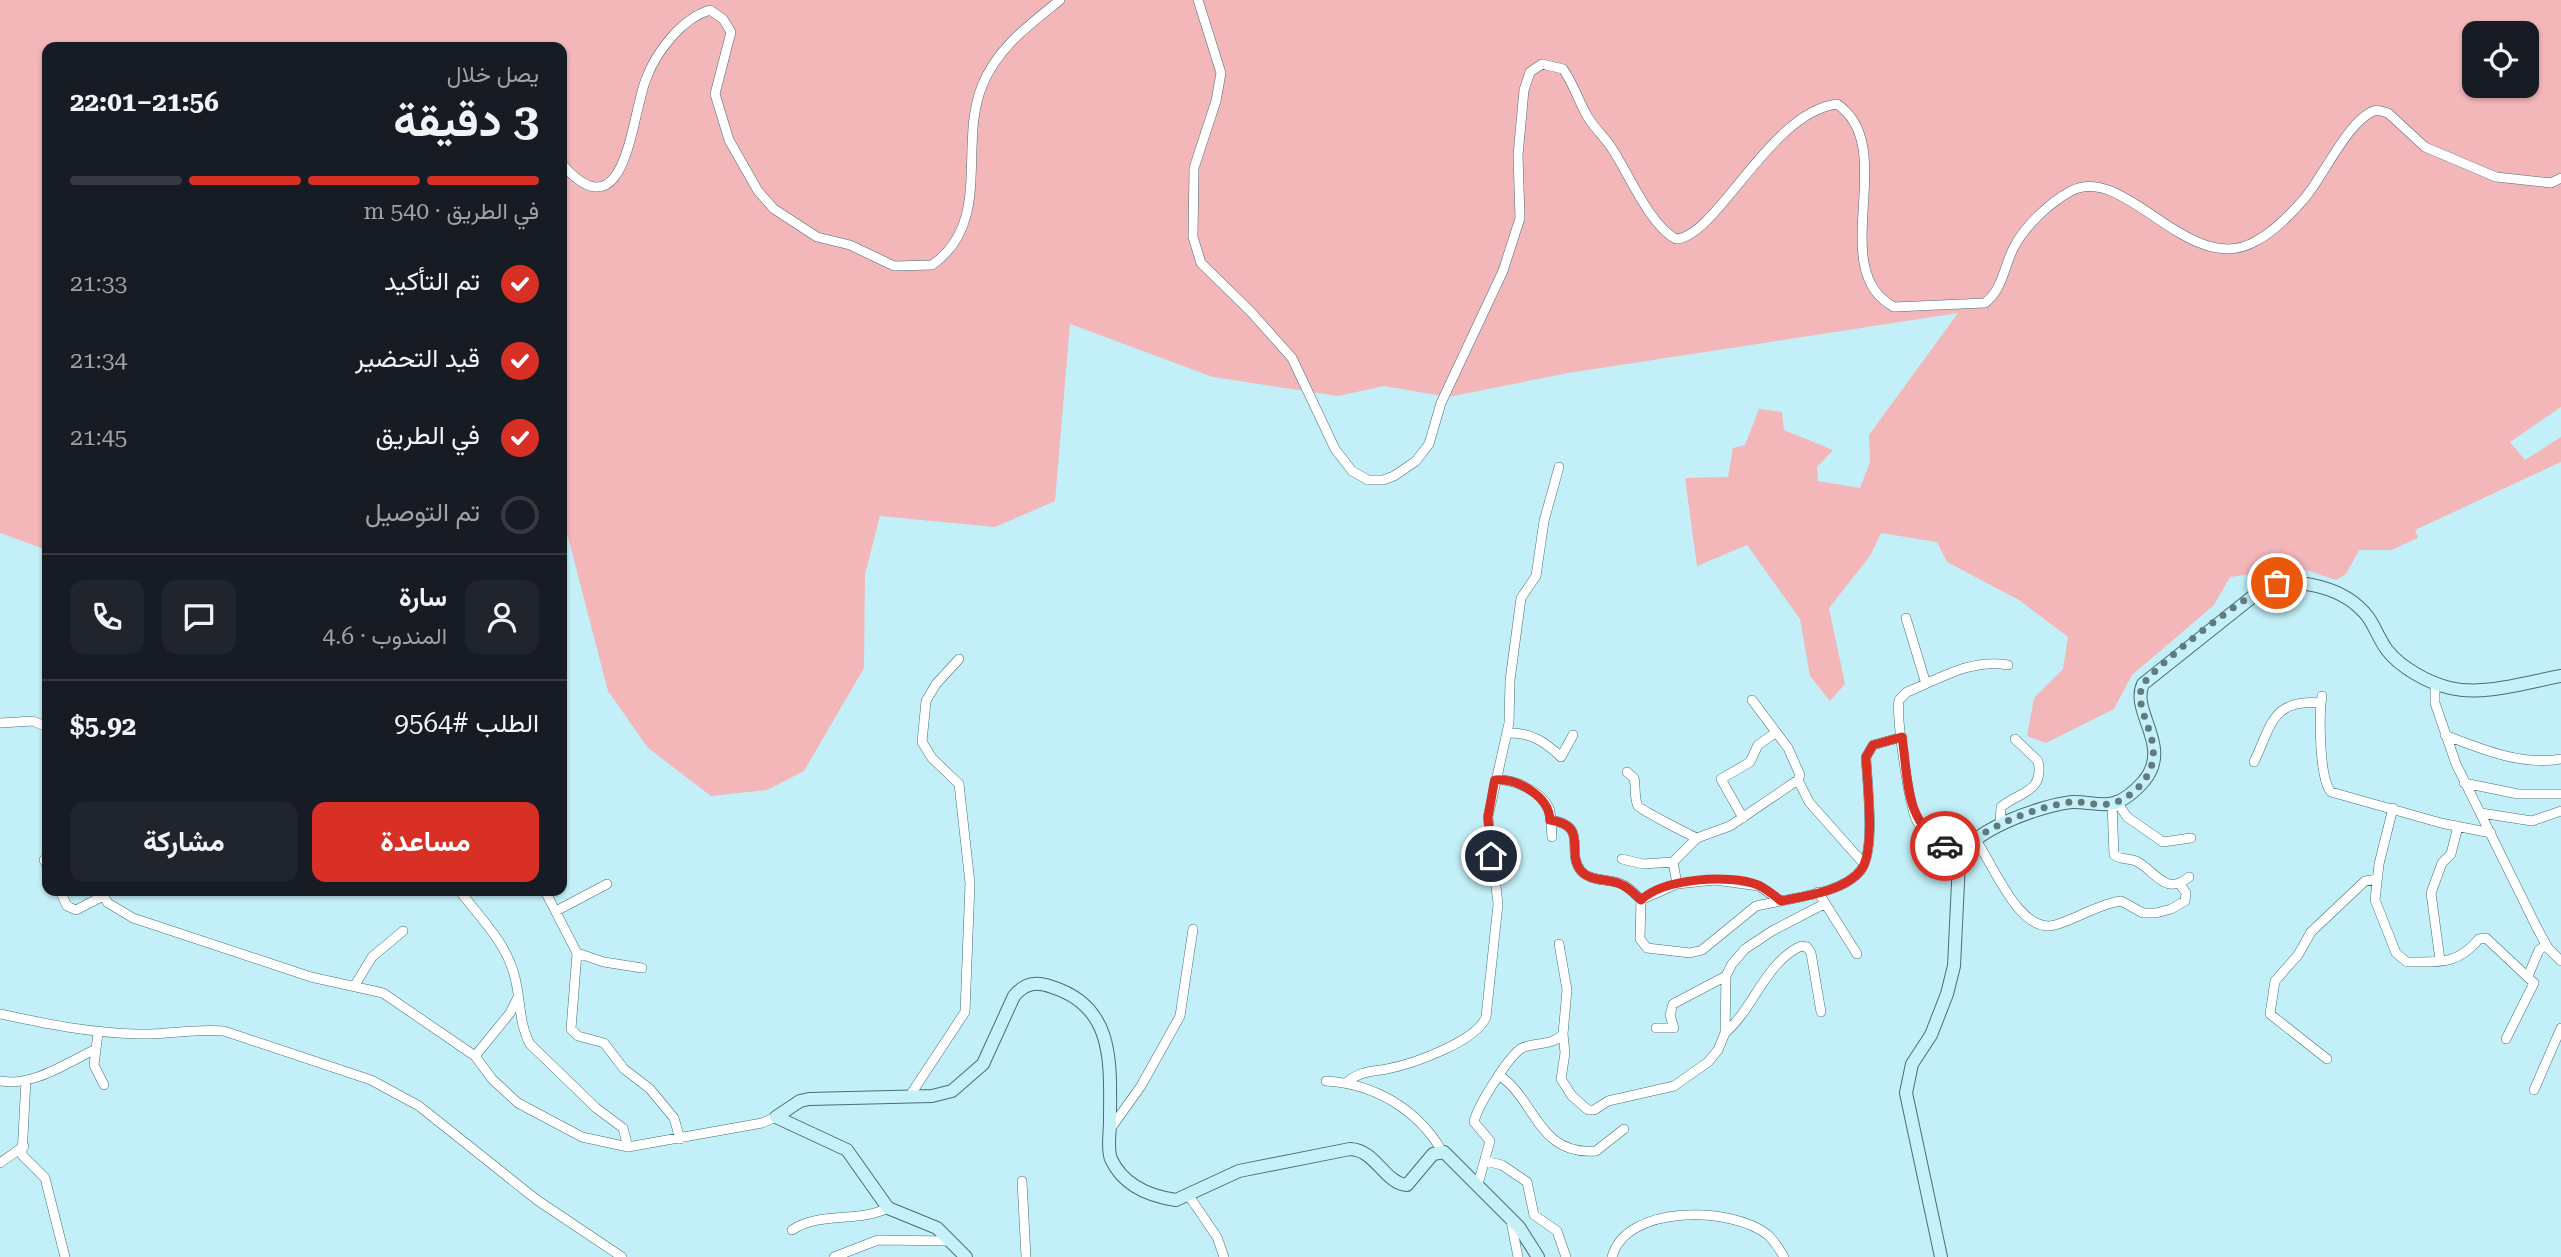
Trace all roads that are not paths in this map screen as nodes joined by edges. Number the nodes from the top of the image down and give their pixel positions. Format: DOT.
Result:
graph roads {
  1 [pos="1060,0"];
  2 [pos="1198,0"];
  3 [pos="567,169"];
  4 [pos="2561,178"];
  5 [pos="1559,467"];
  6 [pos="1906,618"];
  7 [pos="959,659"];
  8 [pos="2008,664"];
  9 [pos="2561,676"];
  10 [pos="2435,683"];
  11 [pos="1926,684"];
  12 [pos="1752,700"];
  13 [pos="0,723"];
  14 [pos="42,725"];
  15 [pos="1508,733"];
  16 [pos="1775,733"];
  17 [pos="1573,735"];
  18 [pos="2445,735"];
  19 [pos="1902,737"];
  20 [pos="2015,739"];
  21 [pos="2561,759"];
  22 [pos="2254,762"];
  23 [pos="1627,772"];
  24 [pos="1495,780"];
  25 [pos="1798,780"];
  26 [pos="2465,783"];
  27 [pos="2561,794"];
  28 [pos="2114,803"];
  29 [pos="2393,808"];
  30 [pos="2561,811"];
  31 [pos="2481,813"];
  32 [pos="1743,818"];
  33 [pos="1550,820"];
  34 [pos="2000,825"];
  35 [pos="2458,826"];
  36 [pos="2491,833"];
  37 [pos="1552,837"];
  38 [pos="1697,838"];
  39 [pos="2191,838"];
  40 [pos="1975,839"];
  41 [pos="1961,853"];
  42 [pos="1622,859"];
  43 [pos="1673,862"];
  44 [pos="1864,864"];
  45 [pos="2189,877"];
  46 [pos="2377,879"];
  47 [pos="607,884"];
  48 [pos="1677,884"];
  49 [pos="2180,884"];
  50 [pos="1818,892"];
  51 [pos="63,896"];
  52 [pos="97,896"];
  53 [pos="105,896"];
  54 [pos="464,896"];
  55 [pos="548,896"];
  56 [pos="1641,900"];
  57 [pos="1781,901"];
  58 [pos="1824,904"];
  59 [pos="556,911"];
  60 [pos="1193,929"];
  61 [pos="403,931"];
  62 [pos="1559,944"];
  63 [pos="2546,945"];
  64 [pos="578,953"];
  65 [pos="1857,954"];
  66 [pos="2440,960"];
  67 [pos="2561,961"];
  68 [pos="642,968"];
  69 [pos="1726,976"];
  70 [pos="2528,976"];
  71 [pos="355,985"];
  72 [pos="518,997"];
  73 [pos="1821,1012"];
  74 [pos="0,1014"];
  75 [pos="1656,1028"];
  76 [pos="2561,1028"];
  77 [pos="98,1033"];
  78 [pos="1725,1033"];
  79 [pos="1563,1034"];
  80 [pos="2506,1039"];
  81 [pos="96,1049"];
  82 [pos="475,1056"];
  83 [pos="2327,1059"];
  84 [pos="1500,1076"];
  85 [pos="26,1080"];
  86 [pos="0,1081"];
  87 [pos="1326,1081"];
  88 [pos="1347,1082"];
  89 [pos="104,1085"];
  90 [pos="2534,1090"];
  91 [pos="911,1094"];
  92 [pos="776,1117"];
  93 [pos="1110,1129"];
  94 [pos="1624,1129"];
  95 [pos="680,1139"];
  96 [pos="24,1146"];
  97 [pos="628,1147"];
  98 [pos="1442,1152"];
  99 [pos="1485,1161"];
  100 [pos="0,1163"];
  101 [pos="1022,1181"];
  102 [pos="1478,1184"];
  103 [pos="1189,1196"];
  104 [pos="888,1208"];
  105 [pos="1511,1220"];
  106 [pos="792,1230"];
  107 [pos="951,1241"];
  108 [pos="65,1257"];
  109 [pos="622,1257"];
  110 [pos="834,1257"];
  111 [pos="965,1257"];
  112 [pos="1026,1257"];
  113 [pos="1224,1257"];
  114 [pos="1518,1257"];
  115 [pos="1538,1257"];
  116 [pos="1566,1257"];
  117 [pos="1612,1257"];
  118 [pos="1784,1257"];
  119 [pos="1941,1257"];
  1 -- 3 [label="street"];
  2 -- 4 [label="street"];
  5 -- 15 [label="street"];
  6 -- 11 [label="street"];
  7 -- 91 [label="street"];
  8 -- 11 [label="street"];
  9 -- 10 [label="street"];
  10 -- 18 [label="street"];
  10 -- 28 [label="street"];
  11 -- 19 [label="street"];
  12 -- 16 [label="street"];
  13 -- 14 [label="street"];
  15 -- 17 [label="street"];
  15 -- 24 [label="street"];
  16 -- 25 [label="street"];
  16 -- 32 [label="street"];
  18 -- 21 [label="street"];
  18 -- 26 [label="street"];
  19 -- 41 [label="street"];
  19 -- 44 [label="street"];
  20 -- 34 [label="street"];
  22 -- 29 [label="street"];
  23 -- 38 [label="street"];
  24 -- 33 [label="street"];
  24 -- 88 [label="street"];
  25 -- 32 [label="street"];
  25 -- 44 [label="street"];
  26 -- 27 [label="street"];
  26 -- 31 [label="street"];
  28 -- 34 [label="street"];
  28 -- 39 [label="street"];
  28 -- 49 [label="street"];
  29 -- 35 [label="street"];
  29 -- 46 [label="street"];
  30 -- 31 [label="street"];
  31 -- 36 [label="street"];
  32 -- 38 [label="street"];
  33 -- 37 [label="street"];
  33 -- 56 [label="street"];
  34 -- 40 [label="street"];
  35 -- 36 [label="street"];
  35 -- 66 [label="street"];
  36 -- 63 [label="street"];
  38 -- 43 [label="street"];
  40 -- 41 [label="street"];
  40 -- 49 [label="street"];
  41 -- 119 [label="street"];
  42 -- 43 [label="street"];
  43 -- 48 [label="street"];
  44 -- 50 [label="street"];
  45 -- 49 [label="street"];
  46 -- 66 [label="street"];
  46 -- 83 [label="street"];
  47 -- 59 [label="street"];
  48 -- 56 [label="street"];
  48 -- 57 [label="street"];
  50 -- 57 [label="street"];
  50 -- 58 [label="street"];
  51 -- 52 [label="street"];
  53 -- 71 [label="street"];
  54 -- 72 [label="street"];
  55 -- 59 [label="street"];
  56 -- 57 [label="street"];
  58 -- 65 [label="street"];
  58 -- 69 [label="street"];
  59 -- 64 [label="street"];
  60 -- 93 [label="street"];
  61 -- 71 [label="street"];
  62 -- 79 [label="street"];
  63 -- 67 [label="street"];
  63 -- 70 [label="street"];
  64 -- 68 [label="street"];
  64 -- 95 [label="street"];
  66 -- 70 [label="street"];
  69 -- 75 [label="street"];
  69 -- 78 [label="street"];
  70 -- 80 [label="street"];
  71 -- 82 [label="street"];
  72 -- 82 [label="street"];
  72 -- 97 [label="street"];
  73 -- 78 [label="street"];
  74 -- 77 [label="street"];
  76 -- 90 [label="street"];
  77 -- 81 [label="street"];
  77 -- 109 [label="street"];
  78 -- 79 [label="street"];
  79 -- 84 [label="street"];
  81 -- 85 [label="street"];
  81 -- 89 [label="street"];
  82 -- 97 [label="street"];
  84 -- 94 [label="street"];
  84 -- 99 [label="street"];
  85 -- 86 [label="street"];
  85 -- 96 [label="street"];
  87 -- 88 [label="street"];
  88 -- 98 [label="street"];
  91 -- 92 [label="street"];
  91 -- 93 [label="street"];
  92 -- 95 [label="street"];
  92 -- 104 [label="street"];
  93 -- 103 [label="street"];
  95 -- 97 [label="street"];
  96 -- 100 [label="street"];
  96 -- 108 [label="street"];
  98 -- 102 [label="street"];
  98 -- 103 [label="street"];
  99 -- 102 [label="street"];
  99 -- 116 [label="street"];
  101 -- 112 [label="street"];
  102 -- 105 [label="street"];
  103 -- 113 [label="street"];
  104 -- 106 [label="street"];
  104 -- 107 [label="street"];
  105 -- 114 [label="street"];
  105 -- 115 [label="street"];
  107 -- 110 [label="street"];
  107 -- 111 [label="street"];
  117 -- 118 [label="street"];
}
